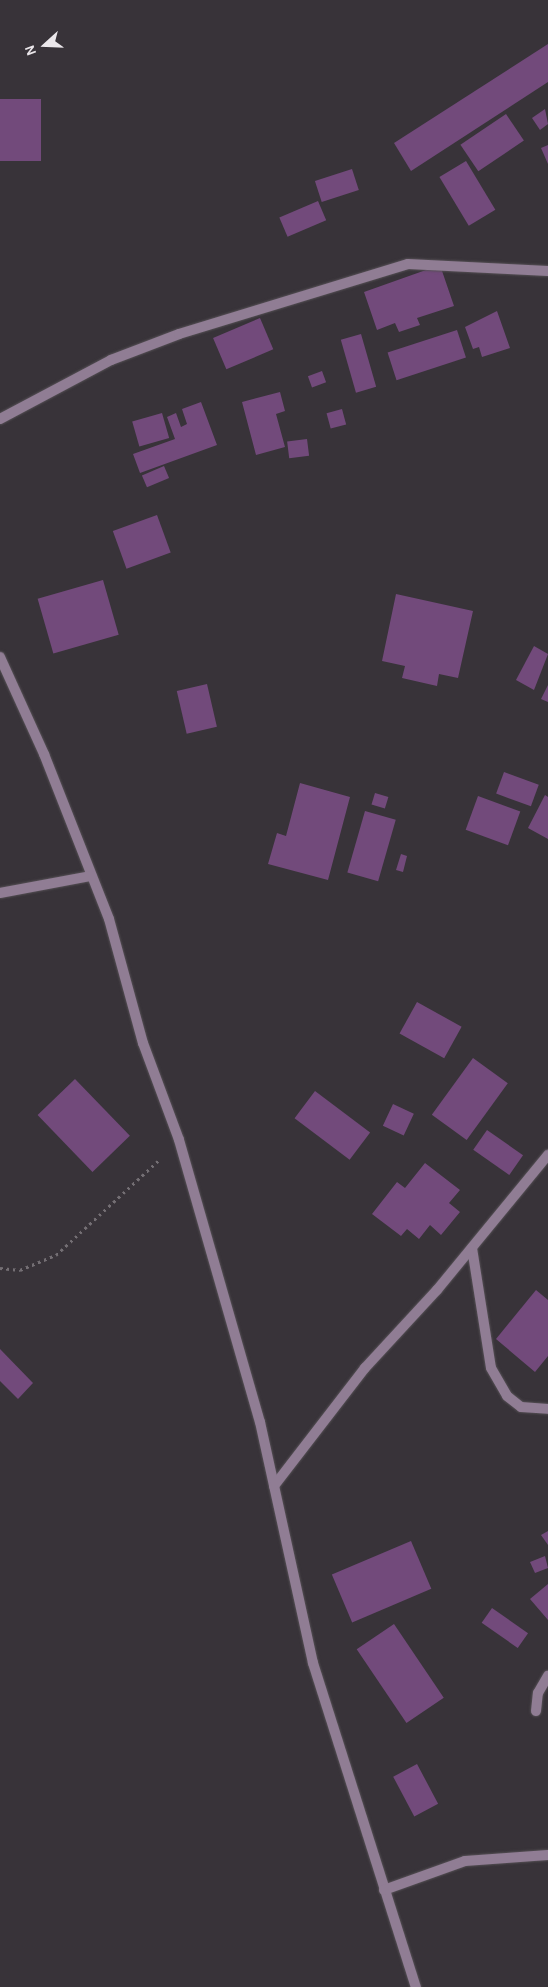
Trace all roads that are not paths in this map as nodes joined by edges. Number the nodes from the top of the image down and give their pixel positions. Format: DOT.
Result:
graph roads {
  1 [pos="548,271"];
  2 [pos="0,419"];
  3 [pos="0,657"];
  4 [pos="91,876"];
  5 [pos="0,893"];
  6 [pos="548,1155"];
  7 [pos="472,1248"];
  8 [pos="548,1409"];
  9 [pos="274,1486"];
  10 [pos="548,1676"];
  11 [pos="536,1711"];
  12 [pos="548,1855"];
  13 [pos="384,1890"];
  14 [pos="416,1987"];
  1 -- 2 [label="street"];
  3 -- 4 [label="street"];
  4 -- 5 [label="street"];
  4 -- 9 [label="street"];
  6 -- 7 [label="street"];
  7 -- 8 [label="street"];
  7 -- 9 [label="street"];
  9 -- 13 [label="street"];
  10 -- 11 [label="street"];
  12 -- 13 [label="street"];
  13 -- 14 [label="street"];
}
